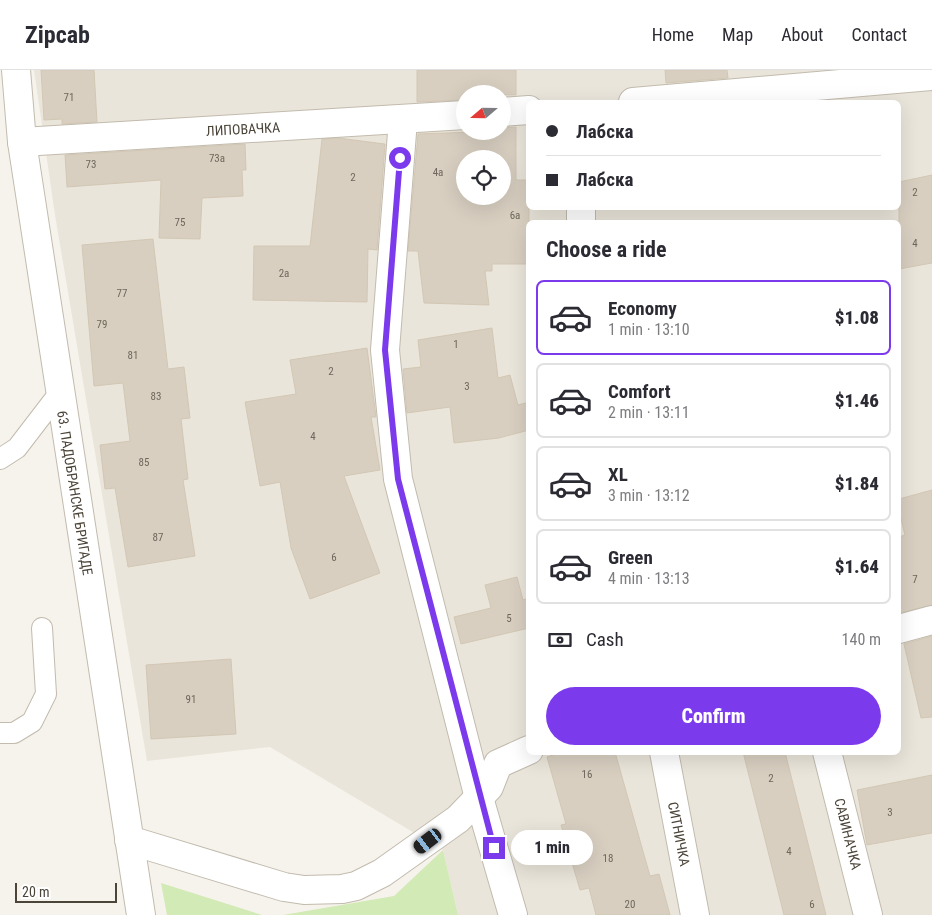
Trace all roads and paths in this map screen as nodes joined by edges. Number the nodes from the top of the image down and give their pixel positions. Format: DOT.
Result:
graph roads {
  1 [pos="16,70"];
  2 [pos="932,76"];
  3 [pos="761,82"];
  4 [pos="646,100"];
  5 [pos="526,110"];
  6 [pos="511,111"];
  7 [pos="456,116"];
  8 [pos="403,120"];
  9 [pos="22,142"];
  10 [pos="60,392"];
  11 [pos="0,459"];
  12 [pos="932,620"];
  13 [pos="42,628"];
  14 [pos="901,628"];
  15 [pos="0,733"];
  16 [pos="526,751"];
  17 [pos="665,755"];
  18 [pos="828,755"];
  19 [pos="479,798"];
  20 [pos="129,840"];
  21 [pos="141,915"];
  22 [pos="513,915"];
  23 [pos="695,915"];
  24 [pos="868,915"];
  1 -- 9 [label="street, 63. ПАДОБРАНСКЕ БРИГАДЕ"];
  2 -- 3 [label="street"];
  3 -- 4 [label="street"];
  5 -- 6 [label="street"];
  7 -- 8 [label="street, ЛИПОВАЧКА"];
  8 -- 9 [label="street, ЛИПОВАЧКА"];
  8 -- 19 [label="street"];
  9 -- 10 [label="street, 63. ПАДОБРАНСКЕ БРИГАДЕ"];
  10 -- 11 [label="lane"];
  10 -- 20 [label="street, 63. ПАДОБРАНСКЕ БРИГАДЕ"];
  12 -- 14 [label="street"];
  13 -- 15 [label="lane"];
  16 -- 19 [label="street"];
  17 -- 23 [label="street, СИТНИЧКА"];
  18 -- 24 [label="street, САВИНАЧКА"];
  19 -- 20 [label="street"];
  19 -- 22 [label="street"];
  20 -- 21 [label="street, 63. ПАДОБРАНСКЕ БРИГАДЕ"];
}
